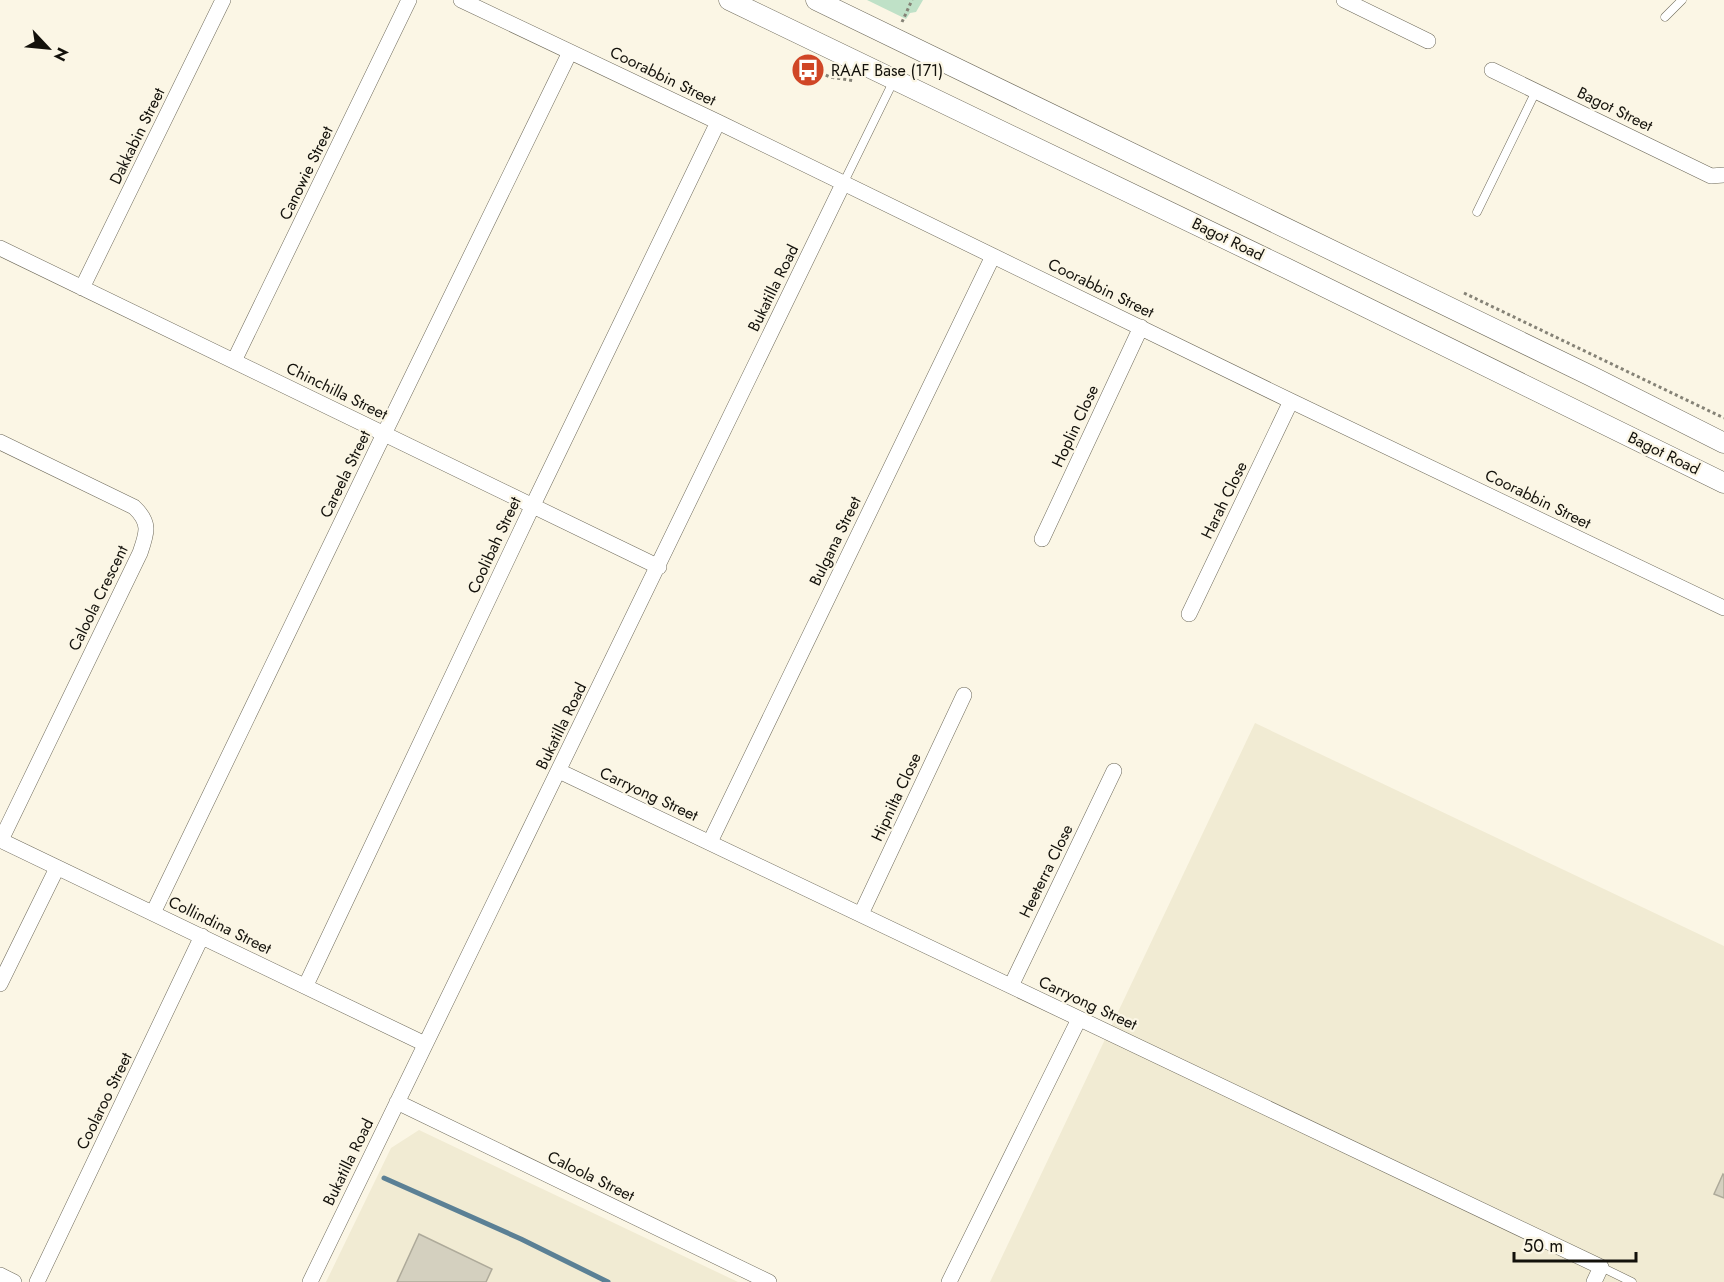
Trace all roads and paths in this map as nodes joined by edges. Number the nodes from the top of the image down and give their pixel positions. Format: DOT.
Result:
graph roads {
  1 [pos="223,0"];
  2 [pos="409,0"];
  3 [pos="461,0"];
  4 [pos="729,0"];
  5 [pos="816,0"];
  6 [pos="912,0"];
  7 [pos="1344,0"];
  8 [pos="1682,0"];
  9 [pos="1665,17"];
  10 [pos="902,22"];
  11 [pos="1428,41"];
  12 [pos="570,52"];
  13 [pos="804,65"];
  14 [pos="1492,70"];
  15 [pos="894,79"];
  16 [pos="855,81"];
  17 [pos="1536,91"];
  18 [pos="718,122"];
  19 [pos="1724,175"];
  20 [pos="843,184"];
  21 [pos="1478,212"];
  22 [pos="0,248"];
  23 [pos="993,256"];
  24 [pos="82,288"];
  25 [pos="1141,327"];
  26 [pos="234,361"];
  27 [pos="1291,401"];
  28 [pos="384,434"];
  29 [pos="0,442"];
  30 [pos="1724,442"];
  31 [pos="1724,483"];
  32 [pos="533,505"];
  33 [pos="1042,539"];
  34 [pos="659,567"];
  35 [pos="1724,608"];
  36 [pos="1189,614"];
  37 [pos="964,695"];
  38 [pos="559,771"];
  39 [pos="1114,771"];
  40 [pos="1,840"];
  41 [pos="710,842"];
  42 [pos="57,868"];
  43 [pos="153,913"];
  44 [pos="861,914"];
  45 [pos="202,936"];
  46 [pos="0,984"];
  47 [pos="306,986"];
  48 [pos="1011,986"];
  49 [pos="1079,1019"];
  50 [pos="424,1044"];
  51 [pos="397,1102"];
  52 [pos="1601,1267"];
  53 [pos="0,1275"];
  54 [pos="14,1282"];
  55 [pos="37,1282"];
  56 [pos="310,1282"];
  57 [pos="769,1282"];
  58 [pos="949,1282"];
  59 [pos="1594,1282"];
  60 [pos="1632,1282"];
  1 -- 24 [label="street, Dakkabin Street"];
  2 -- 26 [label="street, Canowie Street"];
  3 -- 12 [label="street, Coorabbin Street"];
  4 -- 15 [label="main road, Bagot Road"];
  5 -- 30 [label="main road"];
  6 -- 10 [label="path"];
  7 -- 11 [label="street"];
  8 -- 9 [label="lane"];
  12 -- 18 [label="street, Coorabbin Street"];
  12 -- 28 [label="street, Careela Street"];
  13 -- 16 [label="path"];
  14 -- 17 [label="street, Bagot Street"];
  15 -- 20 [label="lane"];
  15 -- 31 [label="main road, Bagot Road"];
  17 -- 19 [label="street, Bagot Street"];
  17 -- 21 [label="lane"];
  18 -- 20 [label="street, Coorabbin Street"];
  18 -- 32 [label="street, Coolibah Street"];
  20 -- 23 [label="street, Coorabbin Street"];
  20 -- 34 [label="street, Bukatilla Road"];
  22 -- 24 [label="street, Chinchilla Street"];
  23 -- 25 [label="street, Coorabbin Street"];
  23 -- 41 [label="street, Bulgana Street"];
  24 -- 26 [label="street, Chinchilla Street"];
  25 -- 27 [label="street, Coorabbin Street"];
  25 -- 33 [label="street, Hoplin Close"];
  26 -- 28 [label="street, Chinchilla Street"];
  27 -- 35 [label="street, Coorabbin Street"];
  27 -- 36 [label="street, Harah Close"];
  28 -- 32 [label="street, Chinchilla Street"];
  28 -- 43 [label="street, Careela Street"];
  29 -- 40 [label="street, Caloola Crescent"];
  32 -- 34 [label="street, Chinchilla Street"];
  32 -- 47 [label="street, Coolibah Street"];
  34 -- 38 [label="street, Bukatilla Road"];
  37 -- 44 [label="street, Hipnilta Close"];
  38 -- 41 [label="street, Carryong Street"];
  38 -- 50 [label="street, Bukatilla Road"];
  39 -- 48 [label="street, Heeterra Close"];
  40 -- 42 [label="street, Collindina Street"];
  41 -- 44 [label="street, Carryong Street"];
  42 -- 43 [label="street, Collindina Street"];
  42 -- 46 [label="street"];
  43 -- 45 [label="street, Collindina Street"];
  44 -- 48 [label="street, Carryong Street"];
  45 -- 47 [label="street, Collindina Street"];
  45 -- 55 [label="street, Coolaroo Street"];
  47 -- 50 [label="street, Collindina Street"];
  48 -- 49 [label="street, Carryong Street"];
  49 -- 52 [label="street, Carryong Street"];
  49 -- 58 [label="street"];
  50 -- 51 [label="street, Bukatilla Road"];
  51 -- 56 [label="street, Bukatilla Road"];
  51 -- 57 [label="street, Caloola Street"];
  52 -- 59 [label="street"];
  52 -- 60 [label="lane"];
  53 -- 54 [label="street"];
}
